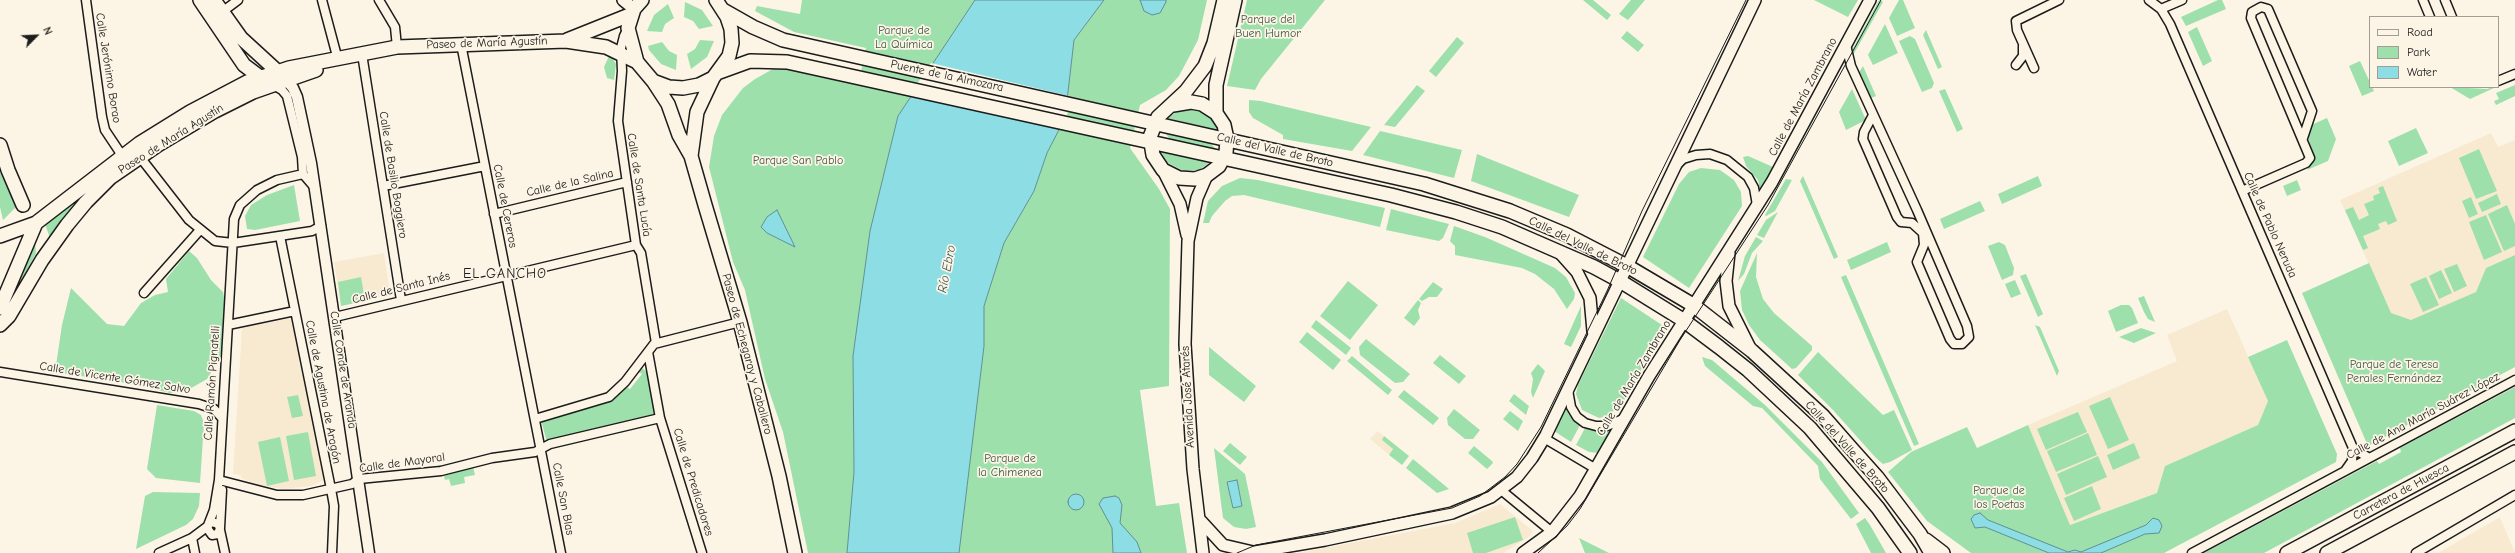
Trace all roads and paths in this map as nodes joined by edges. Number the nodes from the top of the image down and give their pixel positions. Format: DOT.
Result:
graph roads {
  1 [pos="86,0"];
  2 [pos="200,0"];
  3 [pos="214,0"];
  4 [pos="238,0"];
  5 [pos="322,0"];
  6 [pos="379,0"];
  7 [pos="623,0"];
  8 [pos="1224,0"];
  9 [pos="1235,0"];
  10 [pos="1755,0"];
  11 [pos="1870,0"];
  12 [pos="2059,0"];
  13 [pos="2149,0"];
  14 [pos="2182,0"];
  15 [pos="2423,0"];
  16 [pos="2445,0"];
  17 [pos="720,5"];
  18 [pos="636,8"];
  19 [pos="2161,9"];
  20 [pos="222,12"];
  21 [pos="2430,16"];
  22 [pos="2452,16"];
  23 [pos="628,28"];
  24 [pos="566,41"];
  25 [pos="461,44"];
  26 [pos="2023,44"];
  27 [pos="1846,45"];
  28 [pos="397,46"];
  29 [pos="621,53"];
  30 [pos="362,54"];
  31 [pos="338,60"];
  32 [pos="1837,60"];
  33 [pos="637,62"];
  34 [pos="2016,65"];
  35 [pos="1851,66"];
  36 [pos="2034,68"];
  37 [pos="2515,74"];
  38 [pos="282,75"];
  39 [pos="715,76"];
  40 [pos="258,77"];
  41 [pos="653,81"];
  42 [pos="2499,81"];
  43 [pos="272,84"];
  44 [pos="1173,105"];
  45 [pos="1216,113"];
  46 [pos="2292,114"];
  47 [pos="1873,115"];
  48 [pos="1129,116"];
  49 [pos="2311,118"];
  50 [pos="1154,122"];
  51 [pos="1866,130"];
  52 [pos="1884,135"];
  53 [pos="1126,136"];
  54 [pos="2303,138"];
  55 [pos="1228,139"];
  56 [pos="1150,141"];
  57 [pos="0,145"];
  58 [pos="690,156"];
  59 [pos="140,157"];
  60 [pos="1224,157"];
  61 [pos="121,159"];
  62 [pos="485,166"];
  63 [pos="1674,168"];
  64 [pos="1164,170"];
  65 [pos="303,174"];
  66 [pos="1207,175"];
  67 [pos="627,182"];
  68 [pos="383,186"];
  69 [pos="315,188"];
  70 [pos="2242,191"];
  71 [pos="1914,204"];
  72 [pos="23,205"];
  73 [pos="1757,205"];
  74 [pos="494,214"];
  75 [pos="1907,221"];
  76 [pos="36,224"];
  77 [pos="321,226"];
  78 [pos="200,230"];
  79 [pos="0,236"];
  80 [pos="280,236"];
  81 [pos="1188,241"];
  82 [pos="233,243"];
  83 [pos="636,245"];
  84 [pos="1730,248"];
  85 [pos="1560,252"];
  86 [pos="1920,254"];
  87 [pos="1937,259"];
  88 [pos="1627,266"];
  89 [pos="506,275"];
  90 [pos="1620,281"];
  91 [pos="144,293"];
  92 [pos="401,300"];
  93 [pos="1693,305"];
  94 [pos="0,308"];
  95 [pos="295,312"];
  96 [pos="335,317"];
  97 [pos="1683,320"];
  98 [pos="740,322"];
  99 [pos="0,325"];
  100 [pos="228,325"];
  101 [pos="1592,336"];
  102 [pos="656,343"];
  103 [pos="1752,351"];
  104 [pos="648,352"];
  105 [pos="640,362"];
  106 [pos="649,366"];
  107 [pos="0,372"];
  108 [pos="2515,380"];
  109 [pos="1570,383"];
  110 [pos="222,418"];
  111 [pos="660,418"];
  112 [pos="535,419"];
  113 [pos="1623,419"];
  114 [pos="2515,430"];
  115 [pos="1544,438"];
  116 [pos="2353,448"];
  117 [pos="541,449"];
  118 [pos="2515,452"];
  119 [pos="2369,458"];
  120 [pos="1596,469"];
  121 [pos="2343,473"];
  122 [pos="220,480"];
  123 [pos="359,480"];
  124 [pos="331,489"];
  125 [pos="1501,490"];
  126 [pos="2515,495"];
  127 [pos="1198,518"];
  128 [pos="208,525"];
  129 [pos="220,529"];
  130 [pos="1552,532"];
  131 [pos="1920,534"];
  132 [pos="192,538"];
  133 [pos="1903,547"];
  134 [pos="2291,550"];
  135 [pos="1251,552"];
  136 [pos="159,553"];
  137 [pos="195,553"];
  138 [pos="225,553"];
  139 [pos="332,553"];
  140 [pos="369,553"];
  141 [pos="561,553"];
  142 [pos="702,553"];
  143 [pos="795,553"];
  144 [pos="1203,553"];
  145 [pos="1523,553"];
  146 [pos="1910,553"];
  147 [pos="1931,553"];
  148 [pos="1944,553"];
  149 [pos="2192,553"];
  150 [pos="2283,553"];
  151 [pos="2327,553"];
  152 [pos="2416,553"];
  1 -- 61 [label="street, Calle Jerónimo Borao"];
  2 -- 40 [label="main road"];
  3 -- 20 [label="main road"];
  4 -- 20 [label="street"];
  5 -- 31 [label="street"];
  6 -- 28 [label="street"];
  7 -- 18 [label="main road"];
  8 -- 44 [label="main road"];
  9 -- 45 [label="main road"];
  10 -- 63 [label="main road"];
  11 -- 27 [label="main road, Calle de María Zambrano"];
  12 -- 26 [label="street"];
  13 -- 19 [label="street, Calle de Pablo Neruda"];
  14 -- 19 [label="street"];
  15 -- 21 [label="street"];
  16 -- 22 [label="street"];
  17 -- 39 [label="main road, Paseo de Echegaray y Caballero"];
  17 -- 48 [label="main road, Puente de la Almozara"];
  18 -- 23 [label="main road"];
  18 -- 24 [label="main road, Paseo de María Agustín"];
  19 -- 70 [label="street, Calle de Pablo Neruda"];
  20 -- 38 [label="main road"];
  23 -- 29 [label="street, Calle de Santa Lucía"];
  23 -- 33 [label="main road"];
  24 -- 25 [label="main road, Paseo de María Agustín"];
  24 -- 29 [label="main road, Paseo de María Agustín"];
  25 -- 28 [label="main road, Paseo de María Agustín"];
  25 -- 62 [label="street, Calle de Cereros"];
  26 -- 34 [label="street"];
  26 -- 36 [label="street"];
  27 -- 32 [label="main road, Calle de María Zambrano"];
  27 -- 35 [label="street"];
  28 -- 30 [label="main road, Paseo de María Agustín"];
  29 -- 33 [label="main road, Paseo de María Agustín"];
  29 -- 67 [label="street, Calle de Santa Lucía"];
  30 -- 31 [label="main road, Paseo de María Agustín"];
  30 -- 68 [label="street, Calle de Basilio Boggiero"];
  31 -- 38 [label="main road, Paseo de María Agustín"];
  32 -- 35 [label="street"];
  32 -- 73 [label="main road, Calle de María Zambrano"];
  33 -- 41 [label="main road, Paseo de Echegaray y Caballero"];
  35 -- 47 [label="street"];
  37 -- 42 [label="street"];
  38 -- 40 [label="main road, Paseo de María Agustín"];
  38 -- 43 [label="main road, Paseo de María Agustín"];
  38 -- 69 [label="street, Calle Conde de Aranda"];
  39 -- 41 [label="main road, Puente de la Almozara"];
  39 -- 53 [label="main road, Puente de la Almozara"];
  39 -- 58 [label="main road, Paseo de Echegaray y Caballero"];
  40 -- 43 [label="main road"];
  40 -- 61 [label="main road, Paseo de María Agustín"];
  41 -- 58 [label="main road, Paseo de Echegaray y Caballero"];
  43 -- 59 [label="main road, Paseo de María Agustín"];
  43 -- 65 [label="street"];
  44 -- 45 [label="main road"];
  44 -- 50 [label="main road"];
  45 -- 55 [label="main road"];
  46 -- 49 [label="street"];
  46 -- 49 [label="street"];
  46 -- 54 [label="street"];
  47 -- 51 [label="street"];
  47 -- 52 [label="street"];
  48 -- 50 [label="main road, Calle del Valle de Broto"];
  49 -- 54 [label="street"];
  50 -- 55 [label="main road, Calle del Valle de Broto"];
  50 -- 56 [label="main road"];
  51 -- 52 [label="street"];
  51 -- 75 [label="street"];
  52 -- 71 [label="street"];
  53 -- 56 [label="main road, Calle del Valle de Broto"];
  54 -- 70 [label="street"];
  55 -- 60 [label="main road, Avenida José Atarés"];
  55 -- 88 [label="main road, Calle del Valle de Broto"];
  56 -- 60 [label="main road, Calle del Valle de Broto"];
  56 -- 64 [label="main road, Avenida José Atarés"];
  57 -- 72 [label="main road"];
  58 -- 98 [label="main road, Paseo de Echegaray y Caballero"];
  59 -- 78 [label="street"];
  59 -- 99 [label="main road, Paseo de María Agustín"];
  60 -- 66 [label="main road, Avenida José Atarés"];
  60 -- 85 [label="main road, Calle del Valle de Broto"];
  61 -- 76 [label="main road, Paseo de María Agustín"];
  62 -- 68 [label="street"];
  62 -- 74 [label="street, Calle de Cereros"];
  63 -- 73 [label="street"];
  63 -- 88 [label="main road"];
  64 -- 66 [label="main road"];
  64 -- 81 [label="main road, Avenida José Atarés"];
  65 -- 69 [label="street"];
  65 -- 82 [label="street, Calle Ramón Pignatelli"];
  66 -- 81 [label="main road, Avenida José Atarés"];
  67 -- 74 [label="street, Calle de la Salina"];
  67 -- 83 [label="street, Calle de Santa Lucía"];
  68 -- 92 [label="street, Calle de Basilio Boggiero"];
  69 -- 77 [label="street, Calle Conde de Aranda"];
  70 -- 116 [label="street, Calle de Pablo Neruda"];
  71 -- 75 [label="street"];
  71 -- 87 [label="street"];
  73 -- 84 [label="main road, Calle de María Zambrano"];
  74 -- 89 [label="street, Calle de Cereros"];
  75 -- 86 [label="street"];
  76 -- 79 [label="main road"];
  76 -- 94 [label="main road, Paseo de María Agustín"];
  77 -- 80 [label="street"];
  77 -- 96 [label="street, Calle Conde de Aranda"];
  78 -- 82 [label="street"];
  78 -- 91 [label="street"];
  80 -- 82 [label="street"];
  80 -- 95 [label="street, Calle de Agustina de Aragón"];
  81 -- 127 [label="main road, Avenida José Atarés"];
  82 -- 100 [label="street, Calle Ramón Pignatelli"];
  83 -- 89 [label="street, Calle de Santa Inés"];
  83 -- 102 [label="street, Calle de Santa Lucía"];
  84 -- 93 [label="main road, Calle de María Zambrano"];
  84 -- 103 [label="main road"];
  85 -- 90 [label="main road, Calle del Valle de Broto"];
  85 -- 101 [label="main road"];
  86 -- 87 [label="street"];
  86 -- 87 [label="street"];
  88 -- 90 [label="main road"];
  88 -- 93 [label="main road, Calle del Valle de Broto"];
  89 -- 92 [label="street, Calle de Santa Inés"];
  89 -- 112 [label="street, Calle de Cereros"];
  90 -- 97 [label="main road, Calle del Valle de Broto"];
  90 -- 101 [label="main road"];
  92 -- 96 [label="street, Calle de Santa Inés"];
  93 -- 97 [label="main road, Calle de María Zambrano"];
  93 -- 103 [label="main road, Calle del Valle de Broto"];
  95 -- 100 [label="street"];
  95 -- 124 [label="street, Calle de Agustina de Aragón"];
  96 -- 123 [label="street, Calle Conde de Aranda"];
  97 -- 113 [label="main road, Calle de María Zambrano"];
  97 -- 133 [label="main road, Calle del Valle de Broto"];
  98 -- 102 [label="street"];
  98 -- 143 [label="main road, Paseo de Echegaray y Caballero"];
  100 -- 110 [label="street, Calle Ramón Pignatelli"];
  101 -- 109 [label="main road"];
  102 -- 104 [label="street"];
  103 -- 131 [label="main road, Calle del Valle de Broto"];
  104 -- 105 [label="street"];
  104 -- 106 [label="street, Calle de Predicadores"];
  105 -- 106 [label="street"];
  105 -- 112 [label="street"];
  106 -- 111 [label="street, Calle de Predicadores"];
  107 -- 110 [label="street, Calle de Vicente Gómez Salvo"];
  108 -- 119 [label="street, Calle de Ana María Suárez López"];
  109 -- 113 [label="street"];
  109 -- 115 [label="main road"];
  110 -- 122 [label="street, Calle Ramón Pignatelli"];
  111 -- 117 [label="street, Calle de Mayoral"];
  111 -- 142 [label="street, Calle de Predicadores"];
  112 -- 117 [label="street, Calle San Blas"];
  113 -- 120 [label="main road, Calle de María Zambrano"];
  114 -- 134 [label="main road, Carretera de Huesca"];
  115 -- 120 [label="street"];
  115 -- 125 [label="main road"];
  116 -- 119 [label="street"];
  116 -- 121 [label="street, Calle de Ana María Suárez López"];
  117 -- 123 [label="street, Calle de Mayoral"];
  117 -- 141 [label="street, Calle San Blas"];
  118 -- 151 [label="main road, Carretera de Huesca"];
  119 -- 121 [label="street, Calle de Ana María Suárez López"];
  120 -- 130 [label="main road, Calle de María Zambrano"];
  121 -- 149 [label="street, Calle de Ana María Suárez López"];
  122 -- 124 [label="street, Calle de Mayoral"];
  122 -- 128 [label="street, Calle Ramón Pignatelli"];
  122 -- 129 [label="street, Calle Ramón Pignatelli"];
  123 -- 124 [label="street, Calle de Mayoral"];
  123 -- 140 [label="street, Calle Conde de Aranda"];
  124 -- 139 [label="street, Calle de Agustina de Aragón"];
  125 -- 130 [label="street"];
  125 -- 135 [label="main road"];
  126 -- 152 [label="street"];
  127 -- 135 [label="main road"];
  127 -- 144 [label="main road, Avenida José Atarés"];
  128 -- 129 [label="street"];
  128 -- 132 [label="street"];
  129 -- 138 [label="street, Calle Ramón Pignatelli"];
  130 -- 145 [label="main road, Calle de María Zambrano"];
  131 -- 147 [label="main road, Calle del Valle de Broto"];
  131 -- 148 [label="main road, Calle del Valle de Broto"];
  132 -- 136 [label="street"];
  132 -- 137 [label="street"];
  133 -- 146 [label="main road, Calle del Valle de Broto"];
  134 -- 150 [label="main road, Carretera de Huesca"];
}
